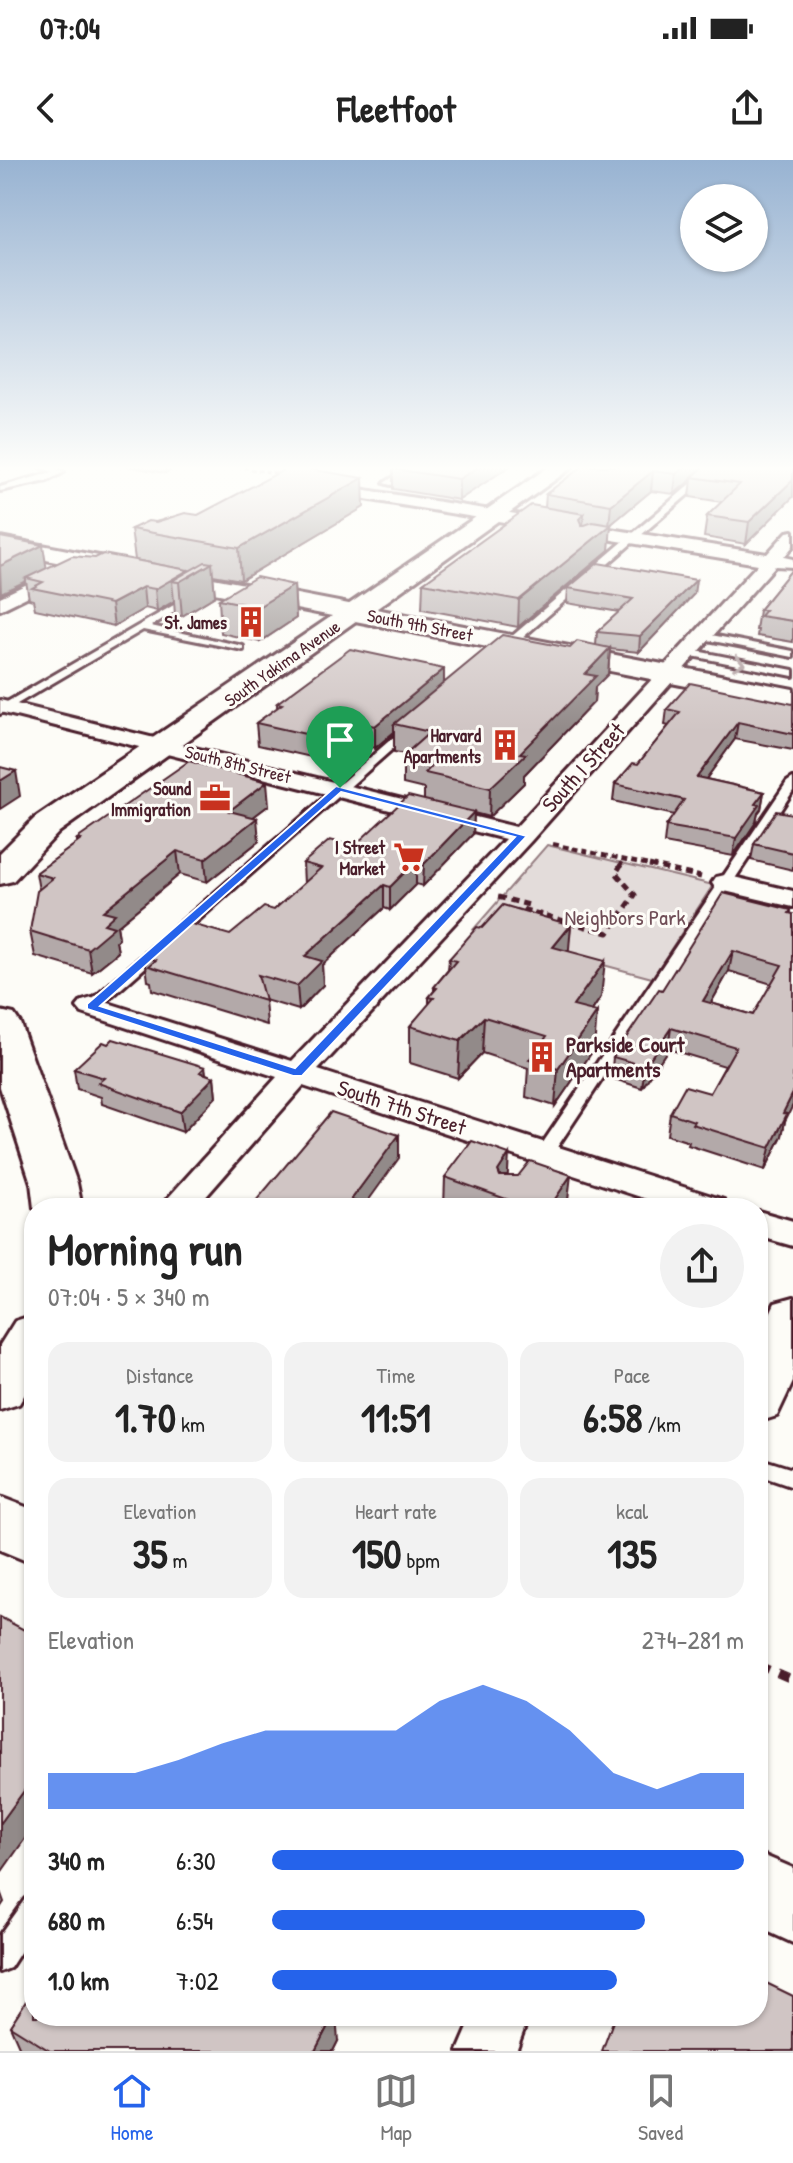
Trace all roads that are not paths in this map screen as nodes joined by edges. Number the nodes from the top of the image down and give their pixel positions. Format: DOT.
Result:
graph roads {
  1 [pos="55,554"];
  2 [pos="438,554"];
  3 [pos="614,554"];
  4 [pos="734,554"];
  5 [pos="86,560"];
  6 [pos="782,562"];
  7 [pos="213,585"];
  8 [pos="0,604"];
  9 [pos="354,613"];
  10 [pos="142,627"];
  11 [pos="510,643"];
  12 [pos="693,644"];
  13 [pos="239,648"];
  14 [pos="793,654"];
  15 [pos="487,663"];
  16 [pos="666,673"];
  17 [pos="793,673"];
  18 [pos="793,698"];
  19 [pos="2,708"];
  20 [pos="421,719"];
  21 [pos="163,746"];
  22 [pos="793,782"];
  23 [pos="340,788"];
  24 [pos="47,825"];
  25 [pos="522,836"];
  26 [pos="0,859"];
  27 [pos="0,873"];
  28 [pos="725,883"];
  29 [pos="793,899"];
  30 [pos="92,1007"];
  31 [pos="0,1023"];
  32 [pos="298,1073"];
  33 [pos="537,1164"];
  34 [pos="56,1198"];
  35 [pos="185,1198"];
  36 [pos="672,1198"];
  37 [pos="768,1226"];
  38 [pos="793,1234"];
  39 [pos="793,1317"];
  40 [pos="24,1351"];
  41 [pos="768,1377"];
  42 [pos="0,1389"];
  43 [pos="768,1469"];
  44 [pos="793,1478"];
  45 [pos="0,1522"];
  46 [pos="24,1533"];
  47 [pos="768,1894"];
  48 [pos="793,1906"];
  49 [pos="24,1923"];
  50 [pos="0,1958"];
  51 [pos="497,2026"];
  52 [pos="487,2051"];
  1 -- 5 [label="main road, South 9th Street"];
  2 -- 9 [label="main road, South Yakima Avenue"];
  3 -- 11 [label="lane"];
  4 -- 6 [label="street"];
  5 -- 7 [label="main road, South 9th Street"];
  5 -- 8 [label="street"];
  6 -- 12 [label="street, South I Street"];
  7 -- 9 [label="main road, South 9th Street"];
  7 -- 10 [label="lane"];
  9 -- 11 [label="main road, South 9th Street"];
  9 -- 21 [label="main road, South Yakima Avenue"];
  10 -- 13 [label="lane"];
  10 -- 19 [label="lane"];
  11 -- 15 [label="lane"];
  11 -- 16 [label="main road, South 9th Street"];
  12 -- 14 [label="lane"];
  12 -- 16 [label="street, South I Street"];
  12 -- 17 [label="lane, one-way"];
  16 -- 18 [label="main road, South 9th Street"];
  16 -- 25 [label="street, South I Street"];
  19 -- 21 [label="street, South 8th Street"];
  20 -- 23 [label="lane"];
  21 -- 23 [label="street, South 8th Street"];
  21 -- 24 [label="main road, South Yakima Avenue"];
  22 -- 28 [label="lane"];
  23 -- 25 [label="street, South 8th Street"];
  23 -- 30 [label="lane"];
  24 -- 26 [label="street, South Yakima Avenue"];
  24 -- 27 [label="main road"];
  25 -- 32 [label="street, South I Street"];
  28 -- 29 [label="street"];
  28 -- 33 [label="lane"];
  30 -- 32 [label="street, South 7th Street"];
  31 -- 34 [label="main road"];
  32 -- 33 [label="street, South 7th Street"];
  32 -- 35 [label="street, South I Street"];
  33 -- 36 [label="street, South 7th Street"];
  37 -- 38 [label="street"];
  39 -- 41 [label="main road"];
  40 -- 42 [label="main road"];
  43 -- 44 [label="lane"];
  45 -- 46 [label="main road"];
  47 -- 48 [label="main road"];
  49 -- 50 [label="lane"];
  51 -- 52 [label="street"];
}
